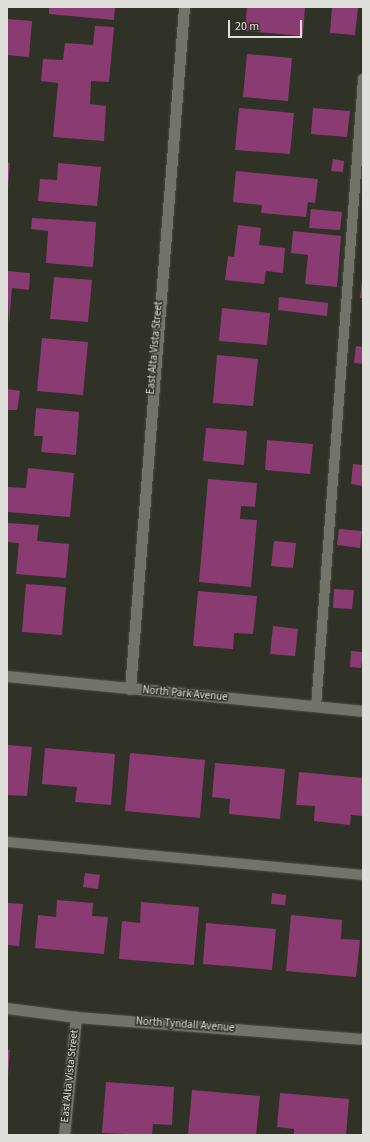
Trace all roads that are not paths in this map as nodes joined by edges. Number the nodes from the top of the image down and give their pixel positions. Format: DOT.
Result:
graph roads {
  1 [pos="184,7"];
  2 [pos="363,79"];
  3 [pos="7,676"];
  4 [pos="130,689"];
  5 [pos="316,707"];
  6 [pos="363,711"];
  7 [pos="7,842"];
  8 [pos="363,875"];
  9 [pos="7,1008"];
  10 [pos="76,1017"];
  11 [pos="363,1039"];
  12 [pos="64,1135"];
  1 -- 4 [label="street, East Alta Vista Street"];
  2 -- 5 [label="lane"];
  3 -- 4 [label="street, North Park Avenue"];
  4 -- 5 [label="street, North Park Avenue"];
  5 -- 6 [label="street, North Park Avenue"];
  7 -- 8 [label="lane"];
  9 -- 10 [label="street, North Tyndall Avenue"];
  10 -- 11 [label="street, North Tyndall Avenue"];
  10 -- 12 [label="street, East Alta Vista Street"];
}
